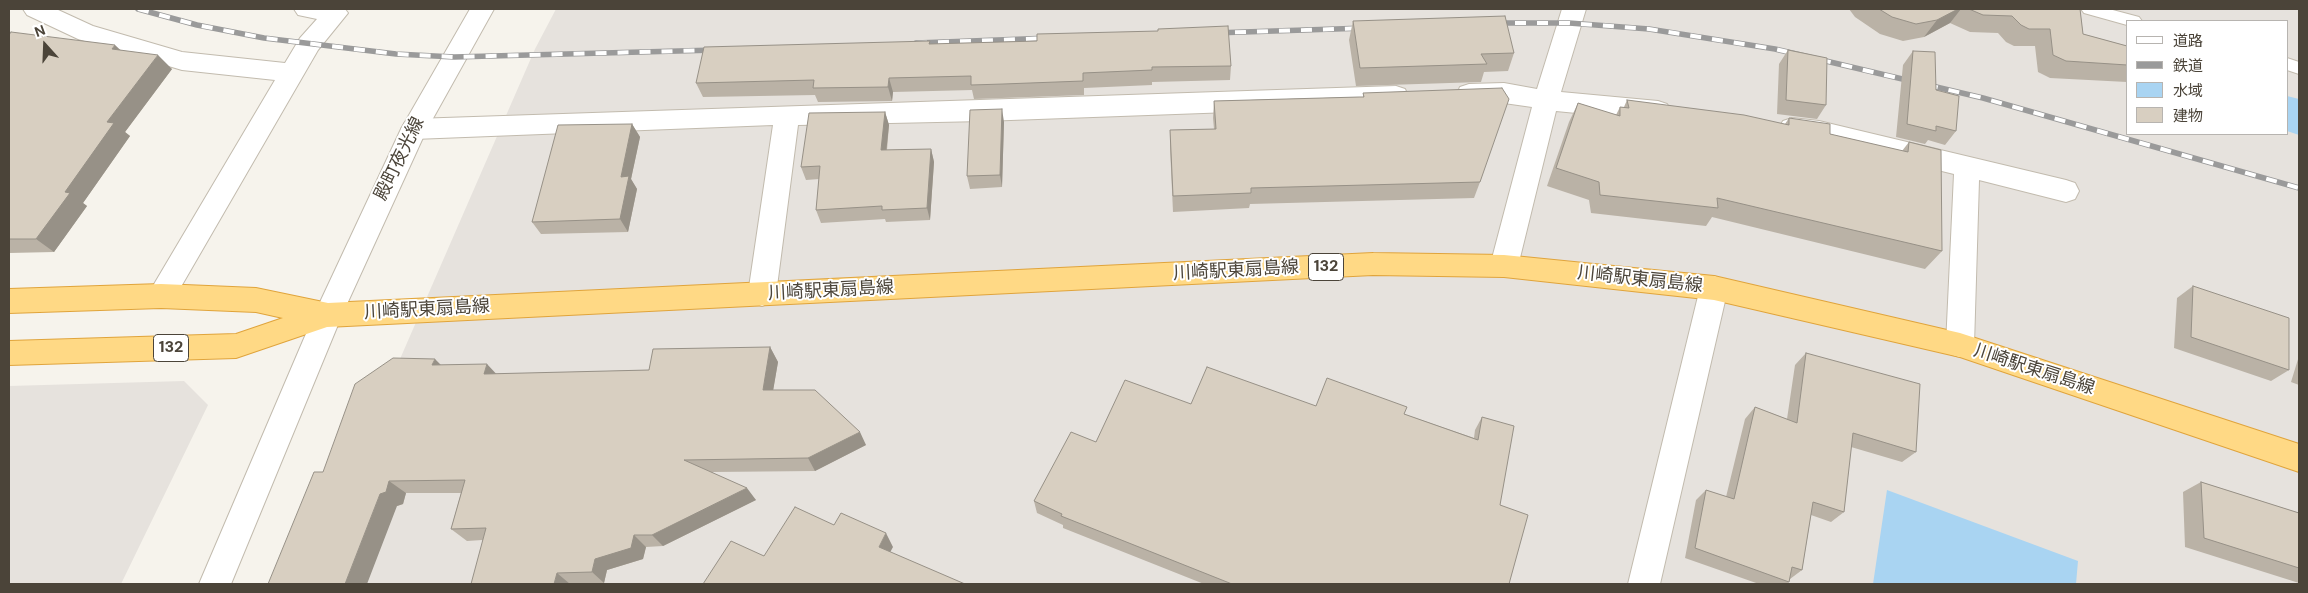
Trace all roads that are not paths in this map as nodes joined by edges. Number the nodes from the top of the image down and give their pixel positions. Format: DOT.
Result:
graph roads {
  1 [pos="35,9"];
  2 [pos="306,9"];
  3 [pos="482,9"];
  4 [pos="1574,9"];
  5 [pos="2089,9"];
  6 [pos="2130,20"];
  7 [pos="292,72"];
  8 [pos="1446,95"];
  9 [pos="1416,96"];
  10 [pos="1546,100"];
  11 [pos="1680,113"];
  12 [pos="787,115"];
  13 [pos="1769,125"];
  14 [pos="414,129"];
  15 [pos="1967,167"];
  16 [pos="2066,191"];
  17 [pos="1504,266"];
  18 [pos="1714,288"];
  19 [pos="762,294"];
  20 [pos="161,296"];
  21 [pos="9,302"];
  22 [pos="328,315"];
  23 [pos="1960,345"];
  24 [pos="9,353"];
  25 [pos="2299,458"];
  26 [pos="215,584"];
  27 [pos="1644,584"];
  1 -- 7 [label="street"];
  2 -- 7 [label="street"];
  3 -- 14 [label="street, 殿町夜光線"];
  4 -- 10 [label="street"];
  5 -- 6 [label="lane"];
  7 -- 20 [label="street"];
  8 -- 10 [label="street"];
  9 -- 12 [label="street"];
  10 -- 11 [label="street"];
  10 -- 17 [label="street"];
  12 -- 14 [label="street"];
  12 -- 19 [label="street"];
  13 -- 15 [label="street"];
  14 -- 22 [label="street, 殿町夜光線"];
  15 -- 16 [label="street"];
  15 -- 23 [label="street"];
  17 -- 18 [label="highway, 川崎駅東扇島線 / 132"];
  17 -- 19 [label="highway, 川崎駅東扇島線 / 132"];
  18 -- 23 [label="highway, 川崎駅東扇島線 / 132"];
  18 -- 27 [label="street"];
  19 -- 22 [label="highway, 川崎駅東扇島線 / 132"];
  20 -- 21 [label="highway, 川崎駅東扇島線 / 132"];
  20 -- 22 [label="highway, 川崎駅東扇島線 / 132"];
  22 -- 24 [label="highway, 川崎駅東扇島線 / 132"];
  22 -- 26 [label="street, 殿町夜光線"];
  23 -- 25 [label="highway, 川崎駅東扇島線 / 132"];
}
